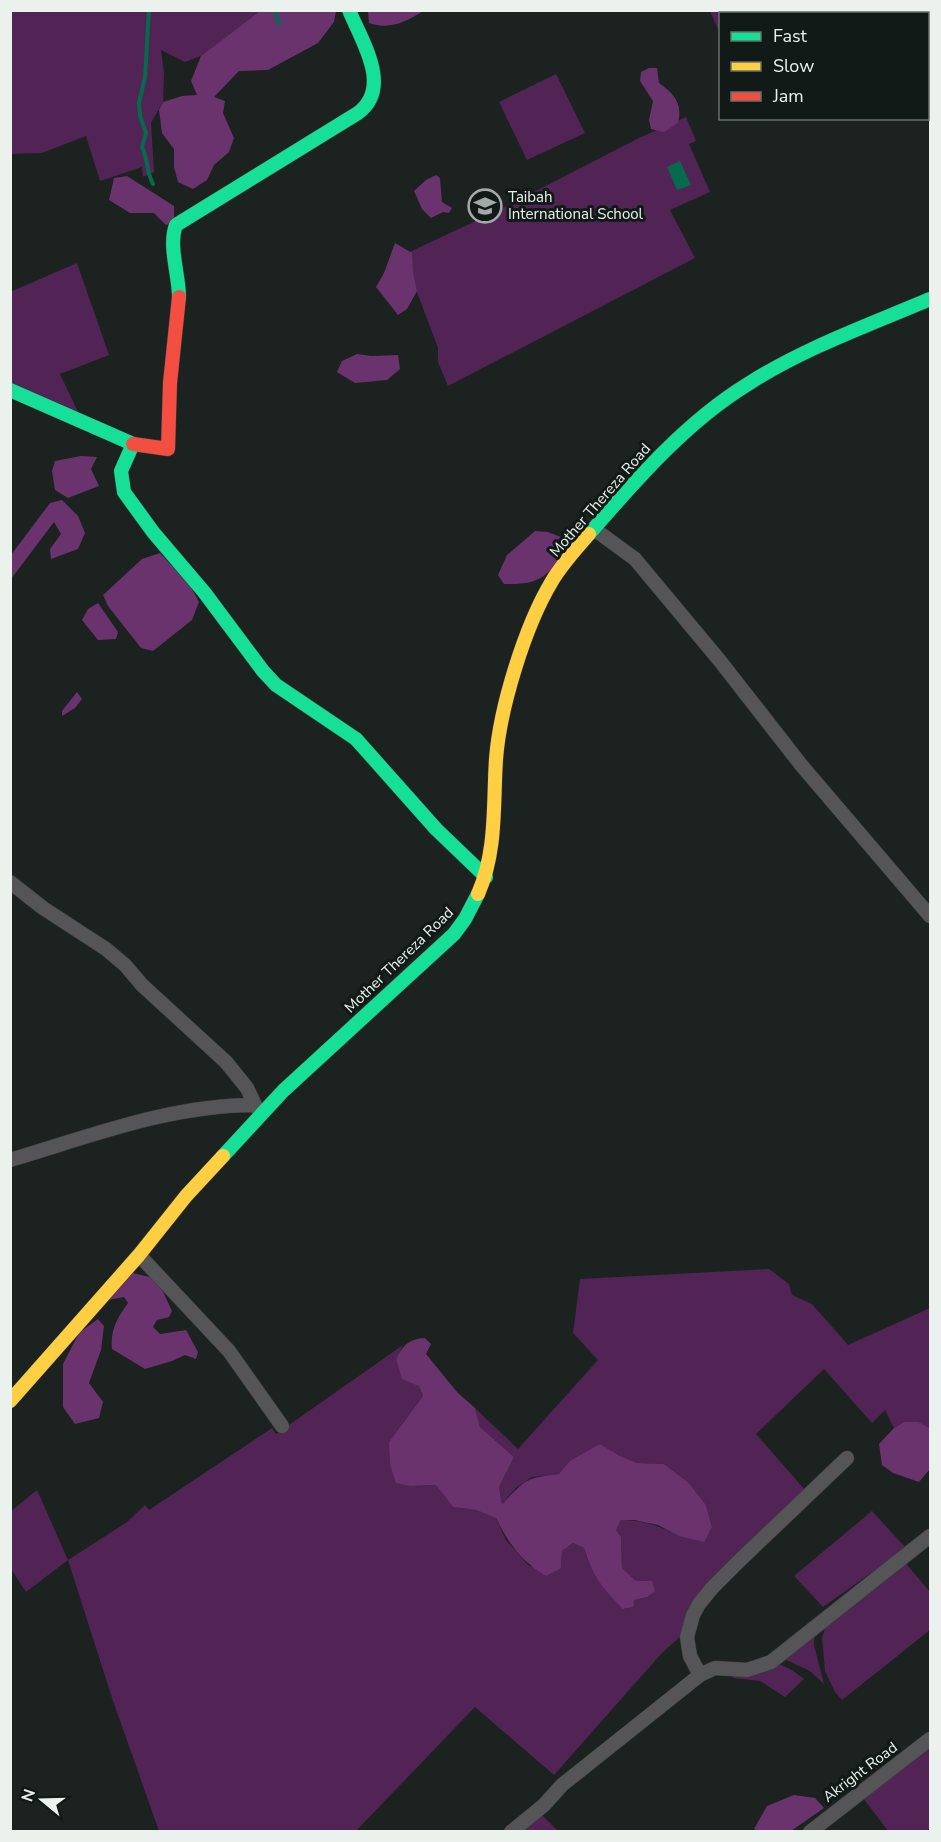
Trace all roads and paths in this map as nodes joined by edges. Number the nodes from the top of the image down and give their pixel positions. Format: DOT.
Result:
graph roads {
  1 [pos="349,10"];
  2 [pos="930,299"];
  3 [pos="10,390"];
  4 [pos="133,444"];
  5 [pos="594,529"];
  6 [pos="486,877"];
  7 [pos="10,882"];
  8 [pos="930,916"];
  9 [pos="258,1110"];
  10 [pos="10,1160"];
  11 [pos="139,1255"];
  12 [pos="10,1401"];
  13 [pos="282,1426"];
  14 [pos="847,1458"];
  15 [pos="930,1536"];
  16 [pos="700,1675"];
  17 [pos="930,1739"];
  18 [pos="511,1832"];
  19 [pos="810,1832"];
  1 -- 4 [label="street"];
  2 -- 5 [label="street, Mother Thereza Road"];
  3 -- 4 [label="street"];
  4 -- 6 [label="street"];
  5 -- 6 [label="street, Mother Thereza Road"];
  5 -- 8 [label="street"];
  6 -- 9 [label="street, Mother Thereza Road"];
  7 -- 9 [label="street"];
  9 -- 10 [label="street"];
  9 -- 11 [label="street, Mother Thereza Road"];
  11 -- 12 [label="street, Mother Thereza Road"];
  11 -- 13 [label="street"];
  14 -- 16 [label="street"];
  15 -- 16 [label="street"];
  16 -- 18 [label="street"];
  17 -- 19 [label="street, Akright Road"];
}
